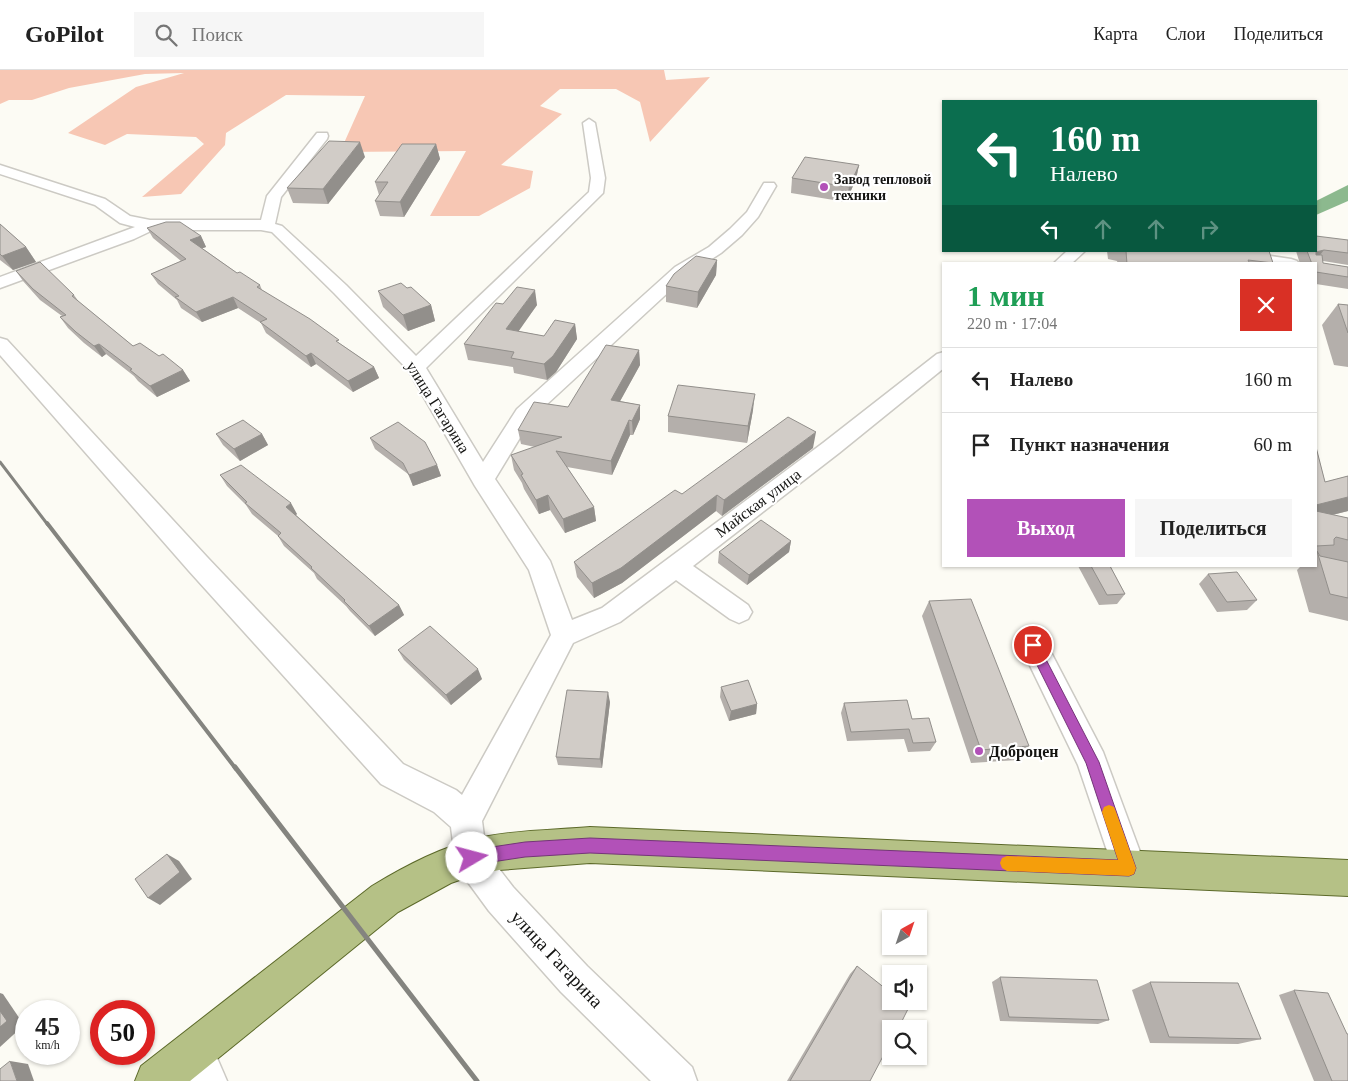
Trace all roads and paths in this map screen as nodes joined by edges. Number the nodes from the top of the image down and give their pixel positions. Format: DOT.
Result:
graph roads {
  1 [pos="589,123"];
  2 [pos="322,136"];
  3 [pos="0,169"];
  4 [pos="769,186"];
  5 [pos="150,226"];
  6 [pos="267,226"];
  7 [pos="1076,252"];
  8 [pos="1209,252"];
  9 [pos="1063,262"];
  10 [pos="1276,262"];
  11 [pos="0,283"];
  12 [pos="0,344"];
  13 [pos="942,360"];
  14 [pos="416,367"];
  15 [pos="483,480"];
  16 [pos="675,566"];
  17 [pos="739,612"];
  18 [pos="564,635"];
  19 [pos="1033,645"];
  20 [pos="466,819"];
  21 [pos="472,858"];
  22 [pos="1129,868"];
  23 [pos="1348,878"];
  24 [pos="201,1066"];
  25 [pos="156,1081"];
  26 [pos="678,1081"];
  1 -- 14 [label="street"];
  2 -- 6 [label="street"];
  3 -- 5 [label="street, улица Гагарина"];
  4 -- 15 [label="street"];
  5 -- 6 [label="street, улица Гагарина"];
  5 -- 11 [label="street"];
  6 -- 14 [label="street, улица Гагарина"];
  7 -- 9 [label="street"];
  8 -- 10 [label="street"];
  12 -- 20 [label="street"];
  13 -- 16 [label="street, Майская улица"];
  14 -- 15 [label="street, улица Гагарина"];
  15 -- 18 [label="street, улица Гагарина"];
  16 -- 17 [label="street"];
  16 -- 18 [label="street, Майская улица"];
  18 -- 20 [label="street"];
  19 -- 22 [label="street"];
  20 -- 21 [label="street, улица Гагарина"];
  21 -- 22 [label="main road"];
  21 -- 24 [label="main road"];
  21 -- 26 [label="street, улица Гагарина"];
  22 -- 23 [label="main road"];
  24 -- 25 [label="main road"];
}
